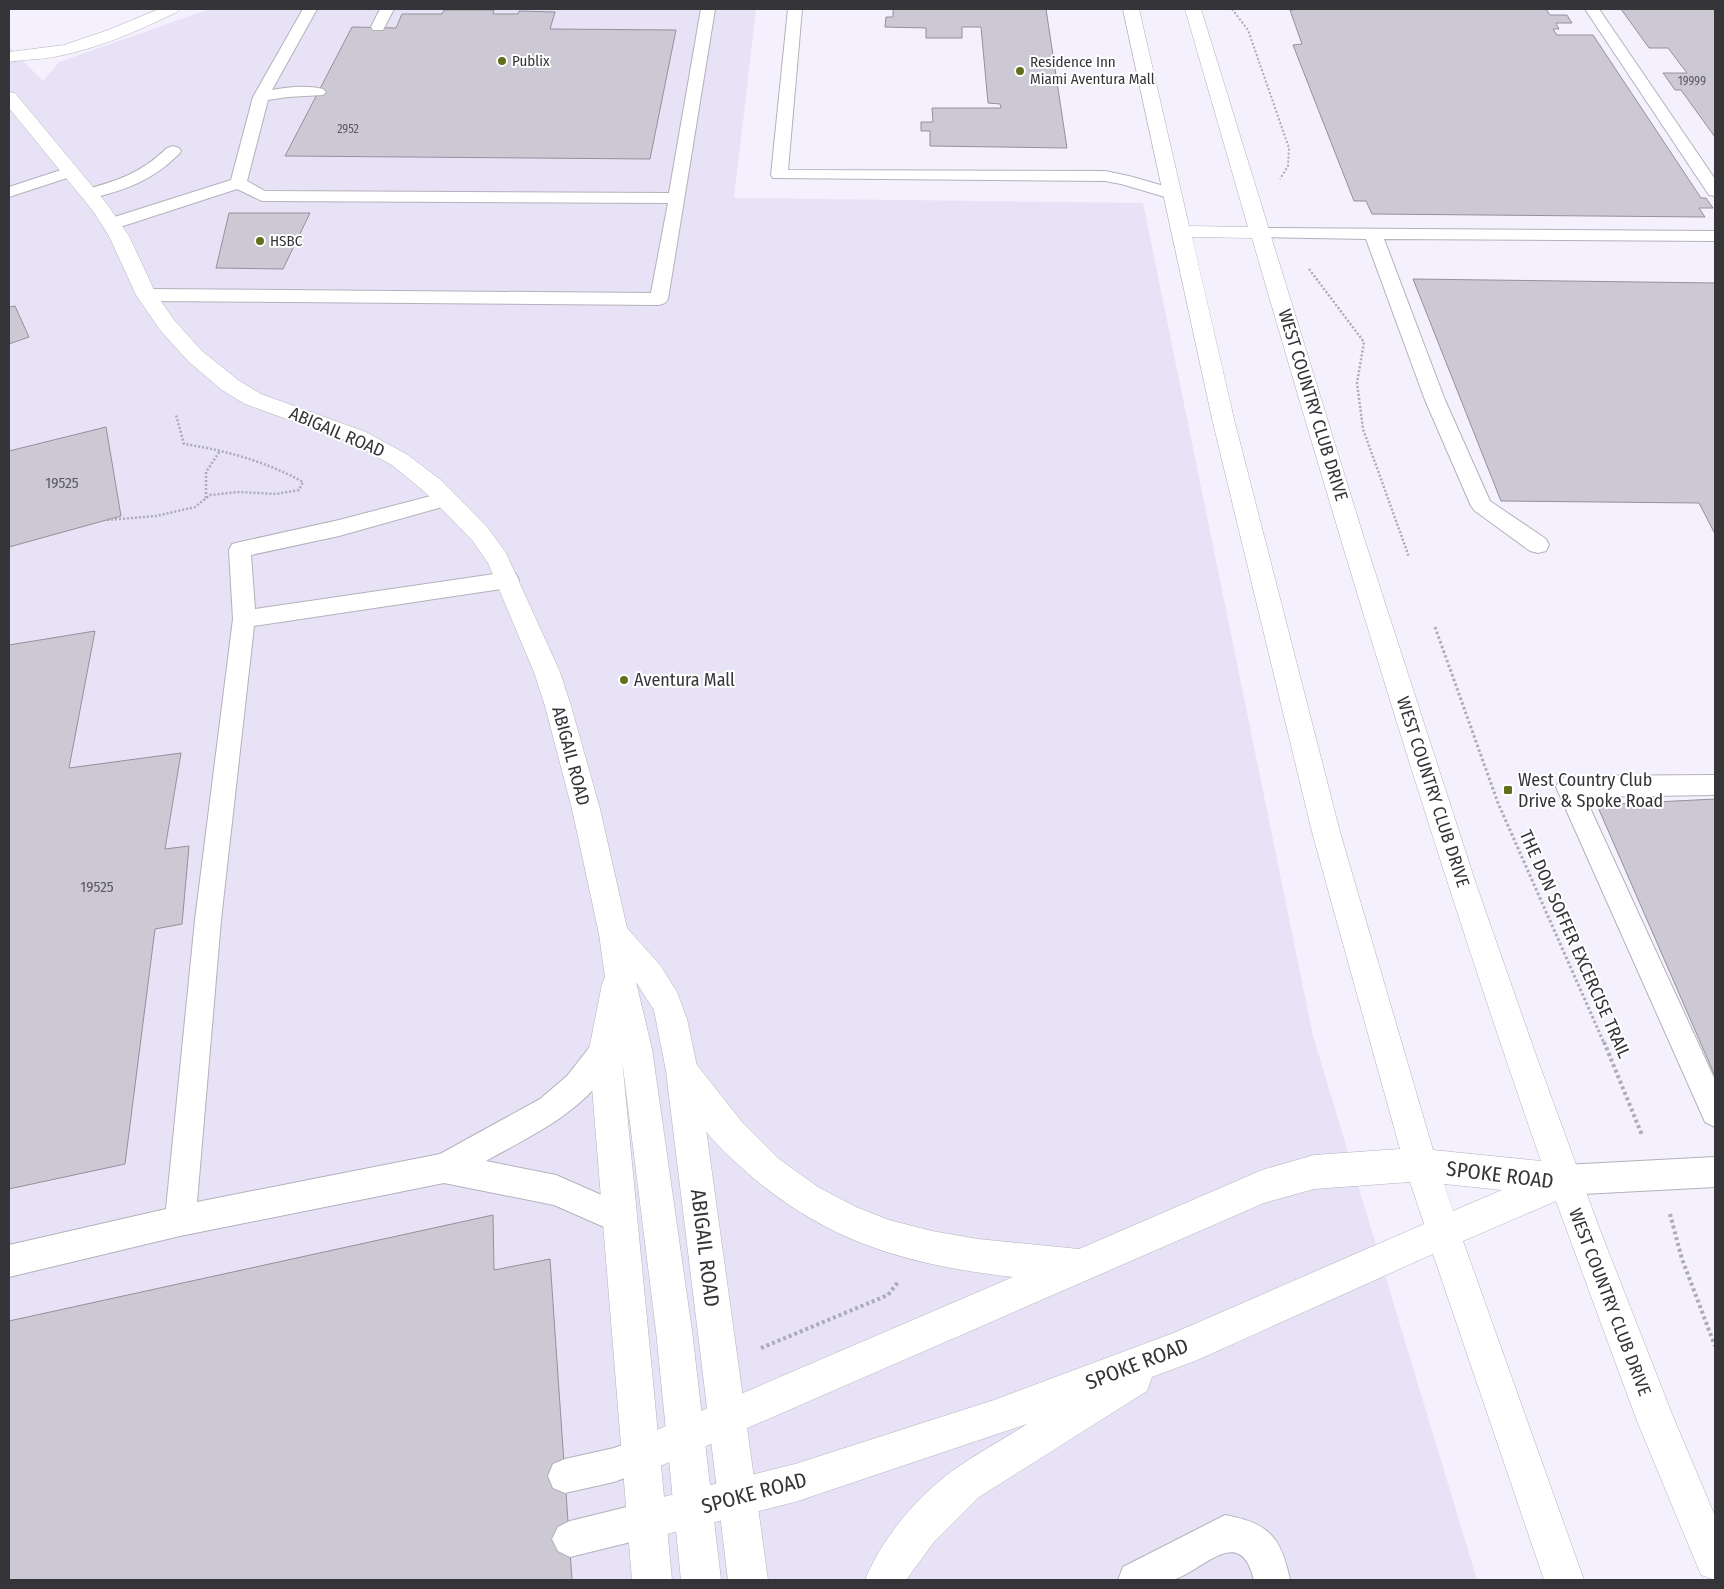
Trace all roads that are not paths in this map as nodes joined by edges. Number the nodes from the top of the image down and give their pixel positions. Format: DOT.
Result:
graph roads {
  1 [pos="171,9"];
  2 [pos="310,9"];
  3 [pos="386,9"];
  4 [pos="708,9"];
  5 [pos="795,9"];
  6 [pos="1131,9"];
  7 [pos="1193,9"];
  8 [pos="1592,9"];
  9 [pos="378,27"];
  10 [pos="36,38"];
  11 [pos="14,55"];
  12 [pos="318,92"];
  13 [pos="9,97"];
  14 [pos="261,98"];
  15 [pos="173,151"];
  16 [pos="70,172"];
  17 [pos="238,183"];
  18 [pos="1715,191"];
  19 [pos="9,192"];
  20 [pos="89,194"];
  21 [pos="1172,194"];
  22 [pos="677,198"];
  23 [pos="111,224"];
  24 [pos="1181,231"];
  25 [pos="1260,233"];
  26 [pos="1373,234"];
  27 [pos="1715,236"];
  28 [pos="146,295"];
  29 [pos="446,499"];
  30 [pos="1538,545"];
  31 [pos="508,580"];
  32 [pos="244,619"];
  33 [pos="1715,785"];
  34 [pos="614,934"];
  35 [pos="619,973"];
  36 [pos="605,1050"];
  37 [pos="682,1071"];
  38 [pos="1715,1112"];
  39 [pos="1421,1165"];
  40 [pos="444,1168"];
  41 [pos="1715,1172"];
  42 [pos="1564,1180"];
  43 [pos="620,1219"];
  44 [pos="180,1221"];
  45 [pos="1443,1232"];
  46 [pos="9,1261"];
  47 [pos="1081,1266"];
  48 [pos="1182,1348"];
  49 [pos="727,1418"];
  50 [pos="685,1437"];
  51 [pos="642,1455"];
  52 [pos="565,1476"];
  53 [pos="738,1498"];
  54 [pos="693,1509"];
  55 [pos="647,1520"];
  56 [pos="570,1539"];
  57 [pos="1715,1561"];
  58 [pos="652,1580"];
  59 [pos="700,1580"];
  60 [pos="748,1580"];
  61 [pos="884,1580"];
  62 [pos="1136,1580"];
  63 [pos="1272,1580"];
  64 [pos="1564,1580"];
  1 -- 11 [label="street"];
  2 -- 14 [label="lane"];
  3 -- 9 [label="lane"];
  4 -- 22 [label="lane"];
  5 -- 21 [label="lane"];
  6 -- 21 [label="street"];
  7 -- 25 [label="street, WEST COUNTRY CLUB DRIVE"];
  8 -- 18 [label="lane"];
  10 -- 11 [label="street"];
  12 -- 14 [label="lane"];
  13 -- 16 [label="street, ABIGAIL ROAD"];
  14 -- 17 [label="lane"];
  15 -- 20 [label="lane"];
  16 -- 19 [label="lane"];
  16 -- 20 [label="street, ABIGAIL ROAD"];
  17 -- 22 [label="lane"];
  17 -- 23 [label="lane"];
  20 -- 23 [label="street, ABIGAIL ROAD"];
  21 -- 24 [label="street"];
  22 -- 28 [label="lane"];
  23 -- 28 [label="street, ABIGAIL ROAD"];
  24 -- 25 [label="street"];
  24 -- 39 [label="street"];
  25 -- 26 [label="lane"];
  25 -- 42 [label="street, WEST COUNTRY CLUB DRIVE"];
  26 -- 27 [label="lane"];
  26 -- 30 [label="lane"];
  28 -- 29 [label="street, ABIGAIL ROAD"];
  29 -- 31 [label="street, ABIGAIL ROAD"];
  29 -- 32 [label="lane"];
  31 -- 32 [label="lane"];
  31 -- 34 [label="street, ABIGAIL ROAD"];
  32 -- 44 [label="lane"];
  33 -- 38 [label="lane"];
  34 -- 35 [label="street, ABIGAIL ROAD"];
  34 -- 37 [label="street, ABIGAIL ROAD"];
  35 -- 36 [label="street, ABIGAIL ROAD"];
  35 -- 50 [label="street, ABIGAIL ROAD"];
  36 -- 40 [label="lane"];
  36 -- 43 [label="street, ABIGAIL ROAD"];
  37 -- 47 [label="street"];
  37 -- 49 [label="street, ABIGAIL ROAD"];
  39 -- 42 [label="street, SPOKE ROAD"];
  39 -- 45 [label="street"];
  39 -- 47 [label="street, SPOKE ROAD"];
  40 -- 43 [label="lane"];
  40 -- 44 [label="lane"];
  41 -- 42 [label="lane"];
  42 -- 45 [label="street, SPOKE ROAD"];
  42 -- 57 [label="street, WEST COUNTRY CLUB DRIVE"];
  43 -- 51 [label="street, ABIGAIL ROAD"];
  44 -- 46 [label="lane"];
  45 -- 48 [label="street, SPOKE ROAD"];
  45 -- 64 [label="street"];
  47 -- 49 [label="street, SPOKE ROAD"];
  48 -- 53 [label="street, SPOKE ROAD"];
  48 -- 61 [label="street"];
  49 -- 50 [label="street, SPOKE ROAD"];
  49 -- 53 [label="street, ABIGAIL ROAD"];
  50 -- 51 [label="street, SPOKE ROAD"];
  50 -- 54 [label="street, ABIGAIL ROAD"];
  51 -- 52 [label="lane"];
  51 -- 55 [label="street, ABIGAIL ROAD"];
  53 -- 54 [label="street, SPOKE ROAD"];
  53 -- 60 [label="street, ABIGAIL ROAD"];
  54 -- 55 [label="street, SPOKE ROAD"];
  54 -- 59 [label="street, ABIGAIL ROAD"];
  55 -- 56 [label="lane"];
  55 -- 58 [label="street, ABIGAIL ROAD"];
  62 -- 63 [label="lane"];
}
